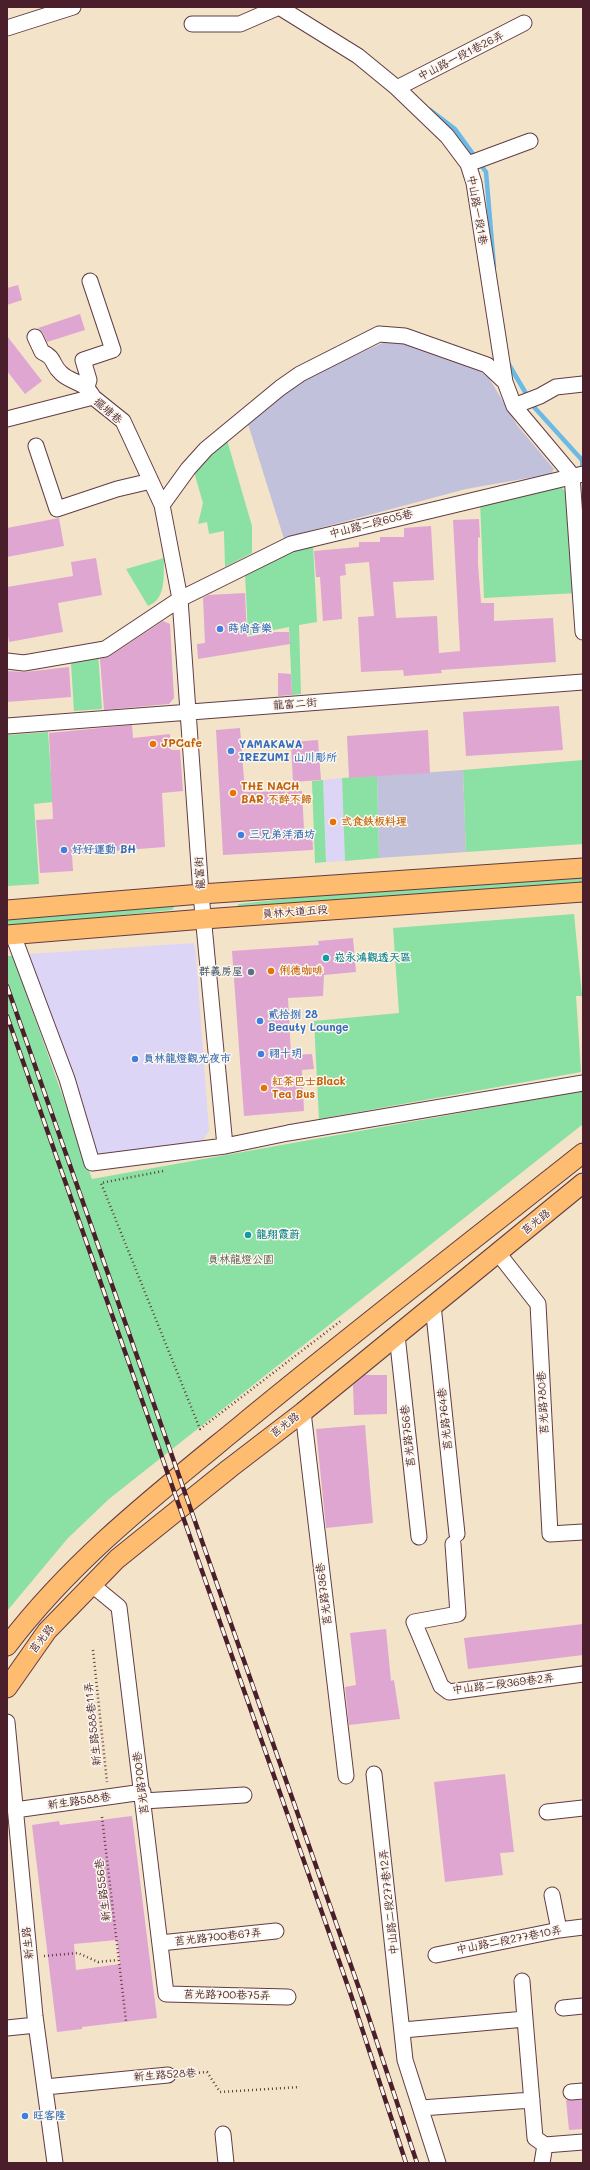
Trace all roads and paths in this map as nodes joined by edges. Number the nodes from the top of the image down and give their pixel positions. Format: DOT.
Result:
graph roads {
  1 [pos="73,7"];
  2 [pos="279,7"];
  3 [pos="524,23"];
  4 [pos="192,24"];
  5 [pos="7,28"];
  6 [pos="398,88"];
  7 [pos="530,141"];
  8 [pos="468,164"];
  9 [pos="90,281"];
  10 [pos="35,337"];
  11 [pos="505,382"];
  12 [pos="583,384"];
  13 [pos="90,392"];
  14 [pos="514,406"];
  15 [pos="9,416"];
  16 [pos="36,446"];
  17 [pos="578,475"];
  18 [pos="151,481"];
  19 [pos="162,505"];
  20 [pos="180,600"];
  21 [pos="583,632"];
  22 [pos="7,661"];
  23 [pos="583,682"];
  24 [pos="189,713"];
  25 [pos="7,726"];
  26 [pos="583,868"];
  27 [pos="583,892"];
  28 [pos="201,894"];
  29 [pos="7,910"];
  30 [pos="204,919"];
  31 [pos="10,935"];
  32 [pos="583,1083"];
  33 [pos="225,1146"];
  34 [pos="583,1153"];
  35 [pos="168,1170"];
  36 [pos="583,1183"];
  37 [pos="498,1253"];
  38 [pos="433,1305"];
  39 [pos="345,1318"];
  40 [pos="397,1335"];
  41 [pos="303,1412"];
  42 [pos="583,1532"];
  43 [pos="418,1537"];
  44 [pos="455,1539"];
  45 [pos="91,1584"];
  46 [pos="7,1646"];
  47 [pos="93,1650"];
  48 [pos="583,1674"];
  49 [pos="7,1688"];
  50 [pos="7,1722"];
  51 [pos="374,1774"];
  52 [pos="346,1776"];
  53 [pos="244,1794"];
  54 [pos="143,1796"];
  55 [pos="109,1797"];
  56 [pos="583,1808"];
  57 [pos="15,1810"];
  58 [pos="547,1812"];
  59 [pos="102,1817"];
  60 [pos="552,1895"];
  61 [pos="583,1927"];
  62 [pos="559,1930"];
  63 [pos="276,1931"];
  64 [pos="160,1943"];
  65 [pos="436,1955"];
  66 [pos="29,1958"];
  67 [pos="119,1960"];
  68 [pos="522,1981"];
  69 [pos="166,1994"];
  70 [pos="288,1997"];
  71 [pos="583,2006"];
  72 [pos="563,2008"];
  73 [pos="525,2019"];
  74 [pos="126,2021"];
  75 [pos="36,2025"];
  76 [pos="7,2028"];
  77 [pos="403,2030"];
  78 [pos="168,2075"];
  79 [pos="45,2087"];
  80 [pos="300,2087"];
  81 [pos="532,2100"];
  82 [pos="421,2108"];
  83 [pos="223,2134"];
  84 [pos="583,2142"];
  85 [pos="545,2145"];
  86 [pos="55,2163"];
  87 [pos="226,2163"];
  88 [pos="438,2163"];
  89 [pos="542,2163"];
  1 -- 5 [label="street"];
  2 -- 4 [label="street"];
  2 -- 6 [label="street, 中山路一段1巷"];
  3 -- 6 [label="street, 中山路一段1巷26弄"];
  6 -- 8 [label="street, 中山路一段1巷"];
  7 -- 8 [label="street"];
  8 -- 11 [label="street, 中山路一段1巷"];
  9 -- 13 [label="street"];
  10 -- 13 [label="street"];
  11 -- 14 [label="street, 中山路一段1巷"];
  11 -- 19 [label="street"];
  12 -- 14 [label="street"];
  13 -- 15 [label="street, 擺塘巷"];
  13 -- 18 [label="street, 擺塘巷"];
  14 -- 17 [label="street, 中山路一段1巷"];
  16 -- 18 [label="street"];
  17 -- 20 [label="street, 中山路二段605巷"];
  17 -- 21 [label="street"];
  18 -- 19 [label="street, 擺塘巷"];
  19 -- 20 [label="street, 擺塘巷"];
  20 -- 22 [label="street"];
  20 -- 24 [label="street, 龍富街"];
  23 -- 24 [label="street, 龍富二街"];
  24 -- 25 [label="street, 龍富二街"];
  24 -- 28 [label="street, 龍富街"];
  26 -- 28 [label="main road"];
  27 -- 30 [label="main road, 員林大道五段"];
  28 -- 29 [label="main road"];
  28 -- 30 [label="street, 龍富街"];
  30 -- 31 [label="main road, 員林大道五段"];
  30 -- 33 [label="street, 龍富街"];
  31 -- 33 [label="street"];
  32 -- 33 [label="street"];
  34 -- 46 [label="main road, 莒光路"];
  35 -- 39 [label="path"];
  36 -- 37 [label="main road, 莒光路"];
  37 -- 38 [label="main road, 莒光路"];
  37 -- 42 [label="street, 莒光路780巷"];
  38 -- 40 [label="main road, 莒光路"];
  38 -- 44 [label="street, 莒光路764巷"];
  40 -- 41 [label="main road, 莒光路"];
  40 -- 43 [label="street, 莒光路756巷"];
  41 -- 45 [label="main road, 莒光路"];
  41 -- 52 [label="street, 莒光路736巷"];
  44 -- 48 [label="street, 中山路二段369巷2弄"];
  45 -- 49 [label="main road, 莒光路"];
  45 -- 54 [label="street, 莒光路700巷"];
  47 -- 55 [label="path, 新生路588巷11弄"];
  50 -- 57 [label="street, 新生路"];
  51 -- 77 [label="street, 中山路二段277巷12弄"];
  53 -- 54 [label="street, 新生路588巷"];
  54 -- 55 [label="street, 新生路588巷"];
  54 -- 64 [label="street, 莒光路700巷"];
  55 -- 57 [label="street, 新生路588巷"];
  56 -- 58 [label="street"];
  57 -- 66 [label="street, 新生路"];
  59 -- 67 [label="path, 新生路556巷"];
  60 -- 62 [label="street"];
  61 -- 62 [label="street, 中山路二段277巷10弄"];
  62 -- 65 [label="street, 中山路二段277巷10弄"];
  63 -- 64 [label="street, 莒光路700巷67弄"];
  64 -- 69 [label="street, 莒光路700巷"];
  66 -- 67 [label="path"];
  66 -- 75 [label="street, 新生路"];
  67 -- 74 [label="path, 新生路556巷"];
  68 -- 73 [label="street"];
  69 -- 70 [label="street, 莒光路700巷75弄"];
  71 -- 72 [label="street"];
  73 -- 77 [label="street"];
  73 -- 81 [label="street"];
  75 -- 76 [label="street"];
  75 -- 79 [label="street, 新生路"];
  77 -- 82 [label="street, 中山路二段277巷12弄"];
  78 -- 79 [label="street, 新生路528巷"];
  78 -- 80 [label="path, 新生路528巷"];
  79 -- 86 [label="street, 新生路"];
  81 -- 82 [label="street"];
  81 -- 85 [label="street"];
  82 -- 88 [label="street, 中山路二段277巷12弄"];
  83 -- 87 [label="street"];
  84 -- 85 [label="street"];
  85 -- 89 [label="street"];
}
